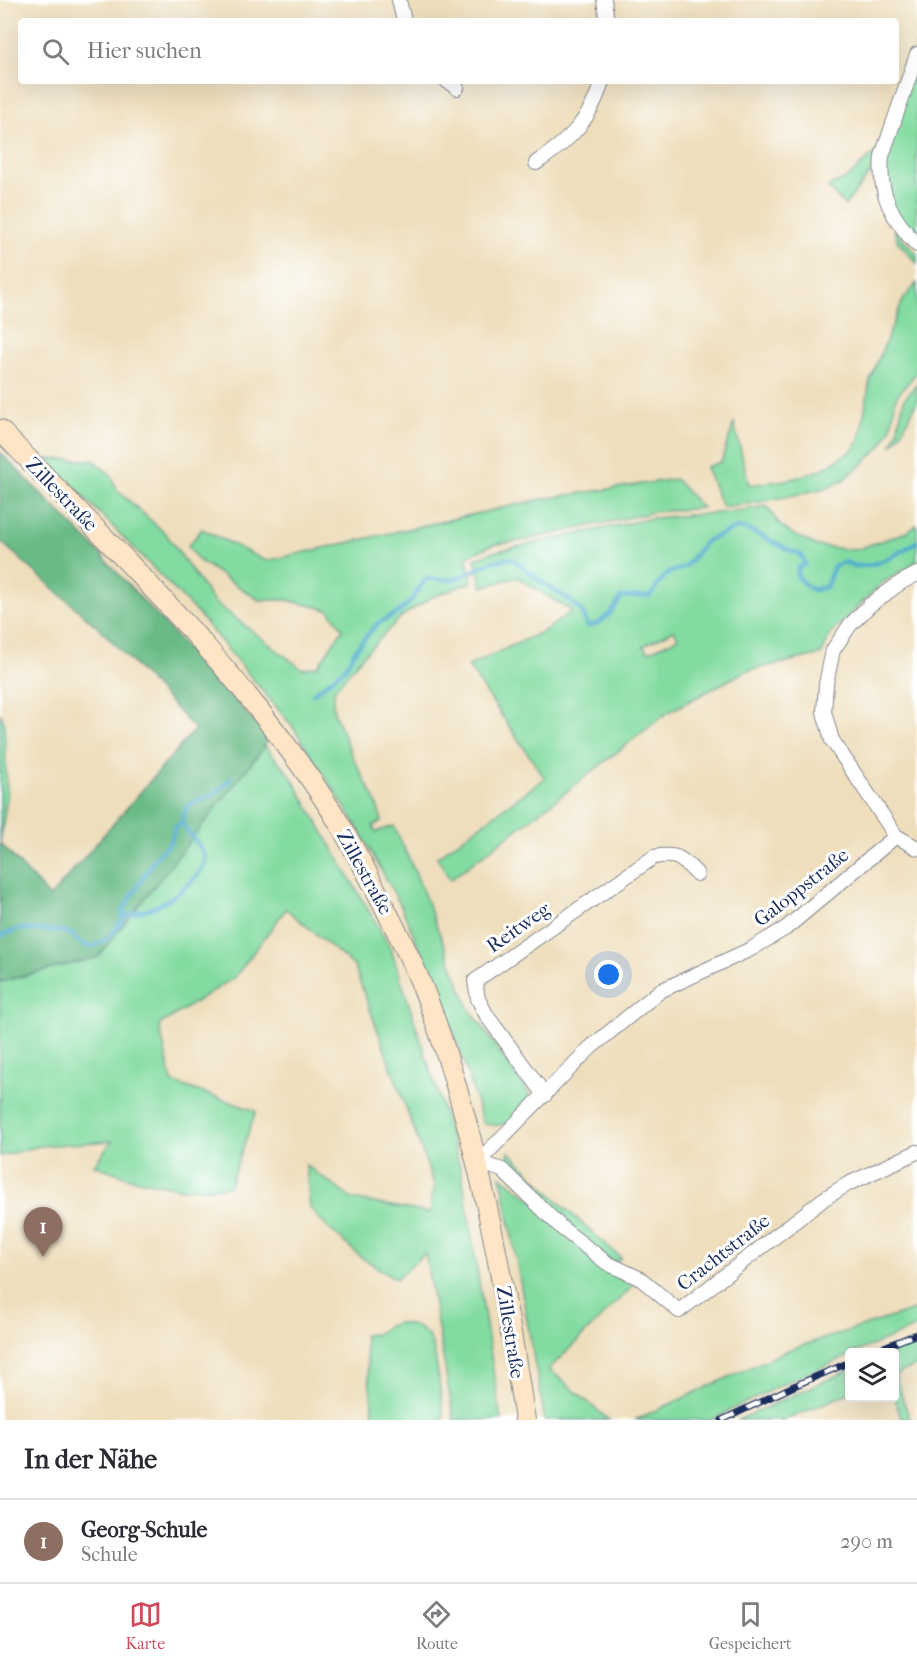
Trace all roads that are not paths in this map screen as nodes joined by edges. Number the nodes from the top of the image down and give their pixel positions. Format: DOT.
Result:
graph roads {
  1 [pos="399,0"];
  2 [pos="604,0"];
  3 [pos="403,18"];
  4 [pos="607,18"];
  5 [pos="917,54"];
  6 [pos="601,84"];
  7 [pos="536,163"];
  8 [pos="917,245"];
  9 [pos="0,430"];
  10 [pos="917,574"];
  11 [pos="896,836"];
  12 [pos="917,848"];
  13 [pos="697,874"];
  14 [pos="545,1095"];
  15 [pos="917,1152"];
  16 [pos="478,1162"];
  17 [pos="525,1420"];
  1 -- 3 [label="street"];
  2 -- 4 [label="street"];
  5 -- 8 [label="street"];
  6 -- 7 [label="street"];
  9 -- 16 [label="main road, Zillestraße"];
  10 -- 11 [label="street"];
  11 -- 12 [label="street"];
  11 -- 14 [label="street, Galoppstraße"];
  13 -- 14 [label="street, Reitweg"];
  14 -- 16 [label="street, Galoppstraße"];
  15 -- 16 [label="street, Crachtstraße"];
  16 -- 17 [label="main road, Zillestraße"];
}
